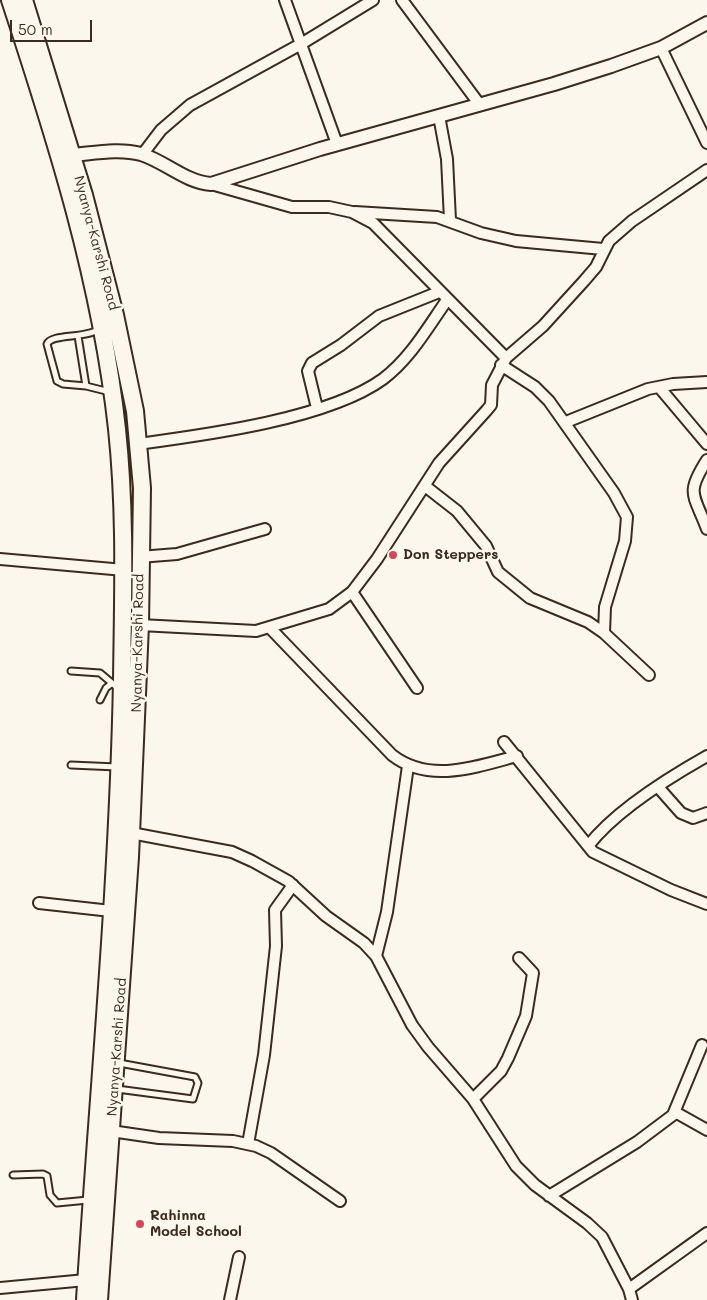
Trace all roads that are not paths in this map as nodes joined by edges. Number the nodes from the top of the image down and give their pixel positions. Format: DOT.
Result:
graph roads {
  1 [pos="10,0"];
  2 [pos="24,0"];
  3 [pos="285,0"];
  4 [pos="373,0"];
  5 [pos="402,0"];
  6 [pos="707,23"];
  7 [pos="301,44"];
  8 [pos="661,48"];
  9 [pos="480,105"];
  10 [pos="439,116"];
  11 [pos="707,143"];
  12 [pos="337,144"];
  13 [pos="72,155"];
  14 [pos="142,155"];
  15 [pos="707,170"];
  16 [pos="211,184"];
  17 [pos="352,212"];
  18 [pos="450,220"];
  19 [pos="604,249"];
  20 [pos="439,292"];
  21 [pos="447,300"];
  22 [pos="101,328"];
  23 [pos="78,336"];
  24 [pos="503,362"];
  25 [pos="707,382"];
  26 [pos="86,386"];
  27 [pos="660,387"];
  28 [pos="112,393"];
  29 [pos="317,408"];
  30 [pos="566,422"];
  31 [pos="138,444"];
  32 [pos="707,444"];
  33 [pos="707,460"];
  34 [pos="425,486"];
  35 [pos="707,528"];
  36 [pos="265,529"];
  37 [pos="140,557"];
  38 [pos="0,559"];
  39 [pos="124,570"];
  40 [pos="352,592"];
  41 [pos="140,625"];
  42 [pos="270,628"];
  43 [pos="604,633"];
  44 [pos="72,671"];
  45 [pos="649,675"];
  46 [pos="116,687"];
  47 [pos="418,688"];
  48 [pos="100,700"];
  49 [pos="504,742"];
  50 [pos="517,756"];
  51 [pos="707,756"];
  52 [pos="125,763"];
  53 [pos="71,765"];
  54 [pos="408,766"];
  55 [pos="658,788"];
  56 [pos="707,813"];
  57 [pos="130,833"];
  58 [pos="588,846"];
  59 [pos="293,885"];
  60 [pos="39,903"];
  61 [pos="707,904"];
  62 [pos="111,910"];
  63 [pos="376,956"];
  64 [pos="519,958"];
  65 [pos="702,1045"];
  66 [pos="115,1062"];
  67 [pos="114,1088"];
  68 [pos="473,1099"];
  69 [pos="675,1112"];
  70 [pos="707,1130"];
  71 [pos="111,1131"];
  72 [pos="248,1144"];
  73 [pos="14,1175"];
  74 [pos="549,1196"];
  75 [pos="91,1200"];
  76 [pos="340,1201"];
  77 [pos="707,1233"];
  78 [pos="239,1257"];
  79 [pos="86,1280"];
  80 [pos="0,1288"];
  81 [pos="629,1289"];
  82 [pos="84,1300"];
  83 [pos="99,1300"];
  84 [pos="230,1300"];
  85 [pos="632,1300"];
  1 -- 22 [label="main road, Nyanya-Karshi Road"];
  2 -- 13 [label="main road, Nyanya-Karshi Road"];
  3 -- 7 [label="street"];
  4 -- 7 [label="street"];
  5 -- 9 [label="street"];
  6 -- 8 [label="street"];
  7 -- 12 [label="street"];
  7 -- 14 [label="street"];
  8 -- 9 [label="street"];
  8 -- 11 [label="street"];
  9 -- 10 [label="street"];
  10 -- 12 [label="street"];
  10 -- 18 [label="street"];
  12 -- 16 [label="street"];
  13 -- 14 [label="street"];
  13 -- 31 [label="main road, Nyanya-Karshi Road"];
  14 -- 16 [label="street"];
  15 -- 19 [label="street"];
  16 -- 17 [label="street"];
  17 -- 18 [label="street"];
  17 -- 20 [label="street"];
  18 -- 19 [label="street"];
  19 -- 24 [label="street"];
  20 -- 21 [label="street"];
  20 -- 29 [label="street"];
  21 -- 24 [label="street"];
  21 -- 29 [label="street"];
  22 -- 23 [label="lane"];
  22 -- 28 [label="main road, Nyanya-Karshi Road"];
  23 -- 26 [label="lane"];
  23 -- 26 [label="lane"];
  24 -- 30 [label="street"];
  24 -- 34 [label="street"];
  25 -- 27 [label="street"];
  26 -- 28 [label="lane"];
  27 -- 30 [label="street"];
  27 -- 32 [label="street"];
  28 -- 39 [label="main road, Nyanya-Karshi Road"];
  29 -- 31 [label="street"];
  30 -- 43 [label="street"];
  31 -- 37 [label="main road, Nyanya-Karshi Road"];
  33 -- 35 [label="street"];
  34 -- 40 [label="street"];
  34 -- 43 [label="street"];
  36 -- 37 [label="street"];
  37 -- 41 [label="main road, Nyanya-Karshi Road"];
  38 -- 39 [label="street"];
  39 -- 46 [label="main road, Nyanya-Karshi Road"];
  40 -- 42 [label="street"];
  40 -- 47 [label="street"];
  41 -- 42 [label="street"];
  41 -- 52 [label="main road, Nyanya-Karshi Road"];
  42 -- 54 [label="street"];
  43 -- 45 [label="street"];
  44 -- 46 [label="lane"];
  46 -- 48 [label="lane"];
  46 -- 52 [label="main road, Nyanya-Karshi Road"];
  49 -- 50 [label="street"];
  50 -- 54 [label="street"];
  50 -- 58 [label="street"];
  51 -- 55 [label="street"];
  52 -- 53 [label="lane"];
  52 -- 57 [label="main road, Nyanya-Karshi Road"];
  52 -- 62 [label="main road, Nyanya-Karshi Road"];
  54 -- 63 [label="street"];
  55 -- 56 [label="street"];
  55 -- 58 [label="street"];
  57 -- 59 [label="street"];
  57 -- 66 [label="main road, Nyanya-Karshi Road"];
  58 -- 61 [label="street"];
  59 -- 63 [label="street"];
  59 -- 72 [label="street"];
  60 -- 62 [label="street"];
  62 -- 75 [label="main road, Nyanya-Karshi Road"];
  63 -- 68 [label="street"];
  64 -- 68 [label="street"];
  65 -- 69 [label="street"];
  66 -- 67 [label="main road, Nyanya-Karshi Road"];
  66 -- 67 [label="lane"];
  67 -- 71 [label="main road, Nyanya-Karshi Road"];
  68 -- 74 [label="street"];
  69 -- 70 [label="street"];
  69 -- 74 [label="street"];
  71 -- 72 [label="street"];
  71 -- 83 [label="main road, Nyanya-Karshi Road"];
  72 -- 76 [label="street"];
  73 -- 75 [label="lane"];
  74 -- 81 [label="street"];
  75 -- 79 [label="main road, Nyanya-Karshi Road"];
  77 -- 81 [label="street"];
  78 -- 84 [label="street"];
  79 -- 80 [label="street"];
  79 -- 82 [label="main road, Nyanya-Karshi Road"];
  81 -- 85 [label="street"];
}
